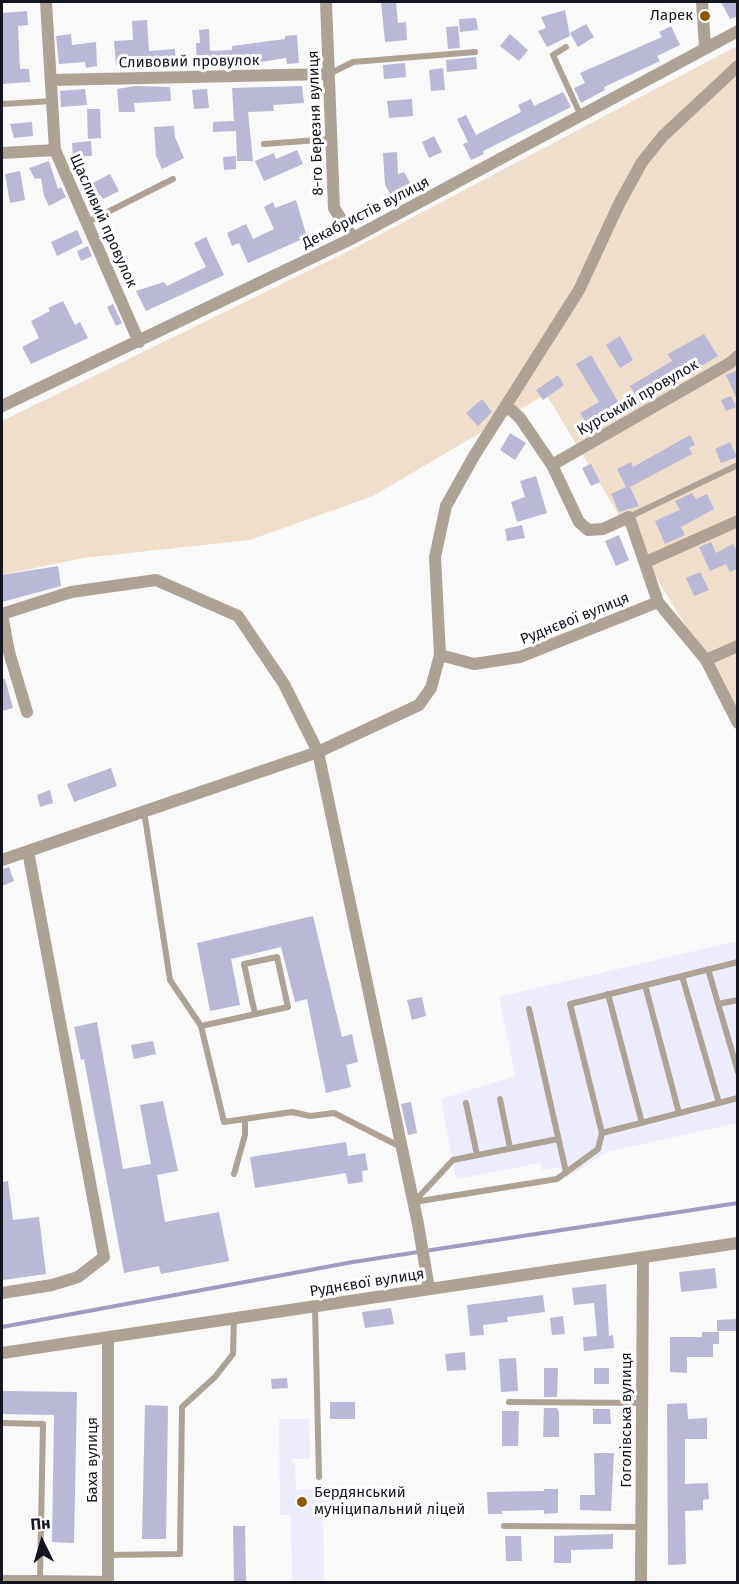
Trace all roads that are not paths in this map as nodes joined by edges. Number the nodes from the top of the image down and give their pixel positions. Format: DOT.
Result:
graph roads {
  1 [pos="46,2"];
  2 [pos="326,2"];
  3 [pos="702,2"];
  4 [pos="738,31"];
  5 [pos="566,47"];
  6 [pos="705,47"];
  7 [pos="475,52"];
  8 [pos="738,66"];
  9 [pos="329,74"];
  10 [pos="51,80"];
  11 [pos="52,101"];
  12 [pos="2,104"];
  13 [pos="581,116"];
  14 [pos="331,139"];
  15 [pos="264,144"];
  16 [pos="55,150"];
  17 [pos="2,153"];
  18 [pos="173,179"];
  19 [pos="88,222"];
  20 [pos="353,238"];
  21 [pos="139,342"];
  22 [pos="738,356"];
  23 [pos="2,406"];
  24 [pos="508,407"];
  25 [pos="552,465"];
  26 [pos="738,465"];
  27 [pos="628,517"];
  28 [pos="738,521"];
  29 [pos="645,562"];
  30 [pos="658,602"];
  31 [pos="738,646"];
  32 [pos="440,655"];
  33 [pos="706,660"];
  34 [pos="27,712"];
  35 [pos="738,723"];
  36 [pos="318,752"];
  37 [pos="144,811"];
  38 [pos="28,851"];
  39 [pos="2,860"];
  40 [pos="738,962"];
  41 [pos="708,969"];
  42 [pos="682,976"];
  43 [pos="645,985"];
  44 [pos="608,994"];
  45 [pos="738,1000"];
  46 [pos="718,1004"];
  47 [pos="529,1009"];
  48 [pos="255,1014"];
  49 [pos="201,1026"];
  50 [pos="738,1039"];
  51 [pos="729,1041"];
  52 [pos="738,1072"];
  53 [pos="738,1098"];
  54 [pos="500,1099"];
  55 [pos="466,1103"];
  56 [pos="719,1103"];
  57 [pos="679,1113"];
  58 [pos="245,1119"];
  59 [pos="642,1123"];
  60 [pos="602,1133"];
  61 [pos="558,1139"];
  62 [pos="402,1148"];
  63 [pos="510,1148"];
  64 [pos="477,1155"];
  65 [pos="566,1172"];
  66 [pos="234,1174"];
  67 [pos="414,1203"];
  68 [pos="738,1243"];
  69 [pos="643,1257"];
  70 [pos="429,1289"];
  71 [pos="2,1293"];
  72 [pos="315,1306"];
  73 [pos="234,1318"];
  74 [pos="108,1337"];
  75 [pos="2,1353"];
  76 [pos="509,1402"];
  77 [pos="642,1403"];
  78 [pos="2,1423"];
  79 [pos="319,1477"];
  80 [pos="504,1526"];
  81 [pos="641,1527"];
  82 [pos="108,1555"];
  83 [pos="5,1578"];
  84 [pos="40,1578"];
  85 [pos="108,1581"];
  86 [pos="641,1582"];
  1 -- 10 [label="street, Щасливий провулок"];
  2 -- 9 [label="street, 8-го Березня вулиця"];
  3 -- 6 [label="street"];
  4 -- 6 [label="street, Декабристів вулиця"];
  5 -- 13 [label="lane"];
  6 -- 13 [label="street, Декабристів вулиця"];
  7 -- 9 [label="lane"];
  8 -- 24 [label="street"];
  9 -- 10 [label="street, Сливовий провулок"];
  9 -- 14 [label="street, 8-го Березня вулиця"];
  10 -- 11 [label="street, Щасливий провулок"];
  11 -- 12 [label="lane"];
  11 -- 16 [label="street, Щасливий провулок"];
  13 -- 20 [label="street, Декабристів вулиця"];
  14 -- 15 [label="lane"];
  14 -- 20 [label="street, 8-го Березня вулиця"];
  16 -- 17 [label="street"];
  16 -- 19 [label="street, Щасливий провулок"];
  18 -- 19 [label="lane"];
  19 -- 21 [label="street, Щасливий провулок"];
  20 -- 21 [label="street, Декабристів вулиця"];
  21 -- 23 [label="street, Декабристів вулиця"];
  22 -- 25 [label="street, Курський провулок"];
  24 -- 25 [label="street"];
  24 -- 32 [label="street"];
  25 -- 27 [label="street"];
  26 -- 27 [label="lane"];
  27 -- 29 [label="street"];
  28 -- 29 [label="street"];
  29 -- 30 [label="street"];
  30 -- 32 [label="street, Руднєвої вулиця"];
  30 -- 33 [label="street"];
  31 -- 33 [label="street"];
  32 -- 36 [label="street"];
  33 -- 35 [label="street"];
  34 -- 36 [label="street"];
  36 -- 37 [label="street"];
  36 -- 62 [label="street"];
  37 -- 38 [label="street"];
  37 -- 49 [label="lane"];
  38 -- 39 [label="street"];
  38 -- 71 [label="street"];
  40 -- 41 [label="lane"];
  41 -- 42 [label="lane"];
  41 -- 46 [label="lane"];
  42 -- 43 [label="lane"];
  42 -- 56 [label="lane"];
  43 -- 44 [label="lane"];
  43 -- 57 [label="lane"];
  44 -- 59 [label="lane"];
  44 -- 60 [label="lane"];
  45 -- 46 [label="lane"];
  46 -- 51 [label="lane"];
  47 -- 61 [label="lane"];
  48 -- 48 [label="lane"];
  48 -- 49 [label="lane"];
  49 -- 58 [label="lane"];
  50 -- 51 [label="lane"];
  51 -- 52 [label="lane"];
  53 -- 56 [label="lane"];
  54 -- 63 [label="lane"];
  55 -- 64 [label="lane"];
  56 -- 57 [label="lane"];
  57 -- 59 [label="lane"];
  58 -- 62 [label="lane"];
  58 -- 66 [label="lane"];
  59 -- 60 [label="lane"];
  60 -- 65 [label="lane"];
  61 -- 63 [label="lane"];
  61 -- 65 [label="lane"];
  62 -- 67 [label="street"];
  63 -- 64 [label="lane"];
  64 -- 67 [label="lane"];
  65 -- 67 [label="lane"];
  67 -- 70 [label="street"];
  68 -- 69 [label="street, Руднєвої вулиця"];
  69 -- 70 [label="street, Руднєвої вулиця"];
  69 -- 77 [label="street, Гоголівська вулиця"];
  70 -- 72 [label="street, Руднєвої вулиця"];
  72 -- 73 [label="street, Руднєвої вулиця"];
  72 -- 79 [label="lane"];
  73 -- 74 [label="street, Руднєвої вулиця"];
  73 -- 82 [label="lane"];
  74 -- 75 [label="street, Руднєвої вулиця"];
  74 -- 82 [label="street, Баха вулиця"];
  76 -- 77 [label="lane"];
  77 -- 81 [label="street, Гоголівська вулиця"];
  78 -- 84 [label="lane"];
  80 -- 81 [label="lane"];
  81 -- 86 [label="street, Гоголівська вулиця"];
  82 -- 85 [label="street, Баха вулиця"];
  83 -- 84 [label="lane"];
  84 -- 85 [label="lane"];
}
